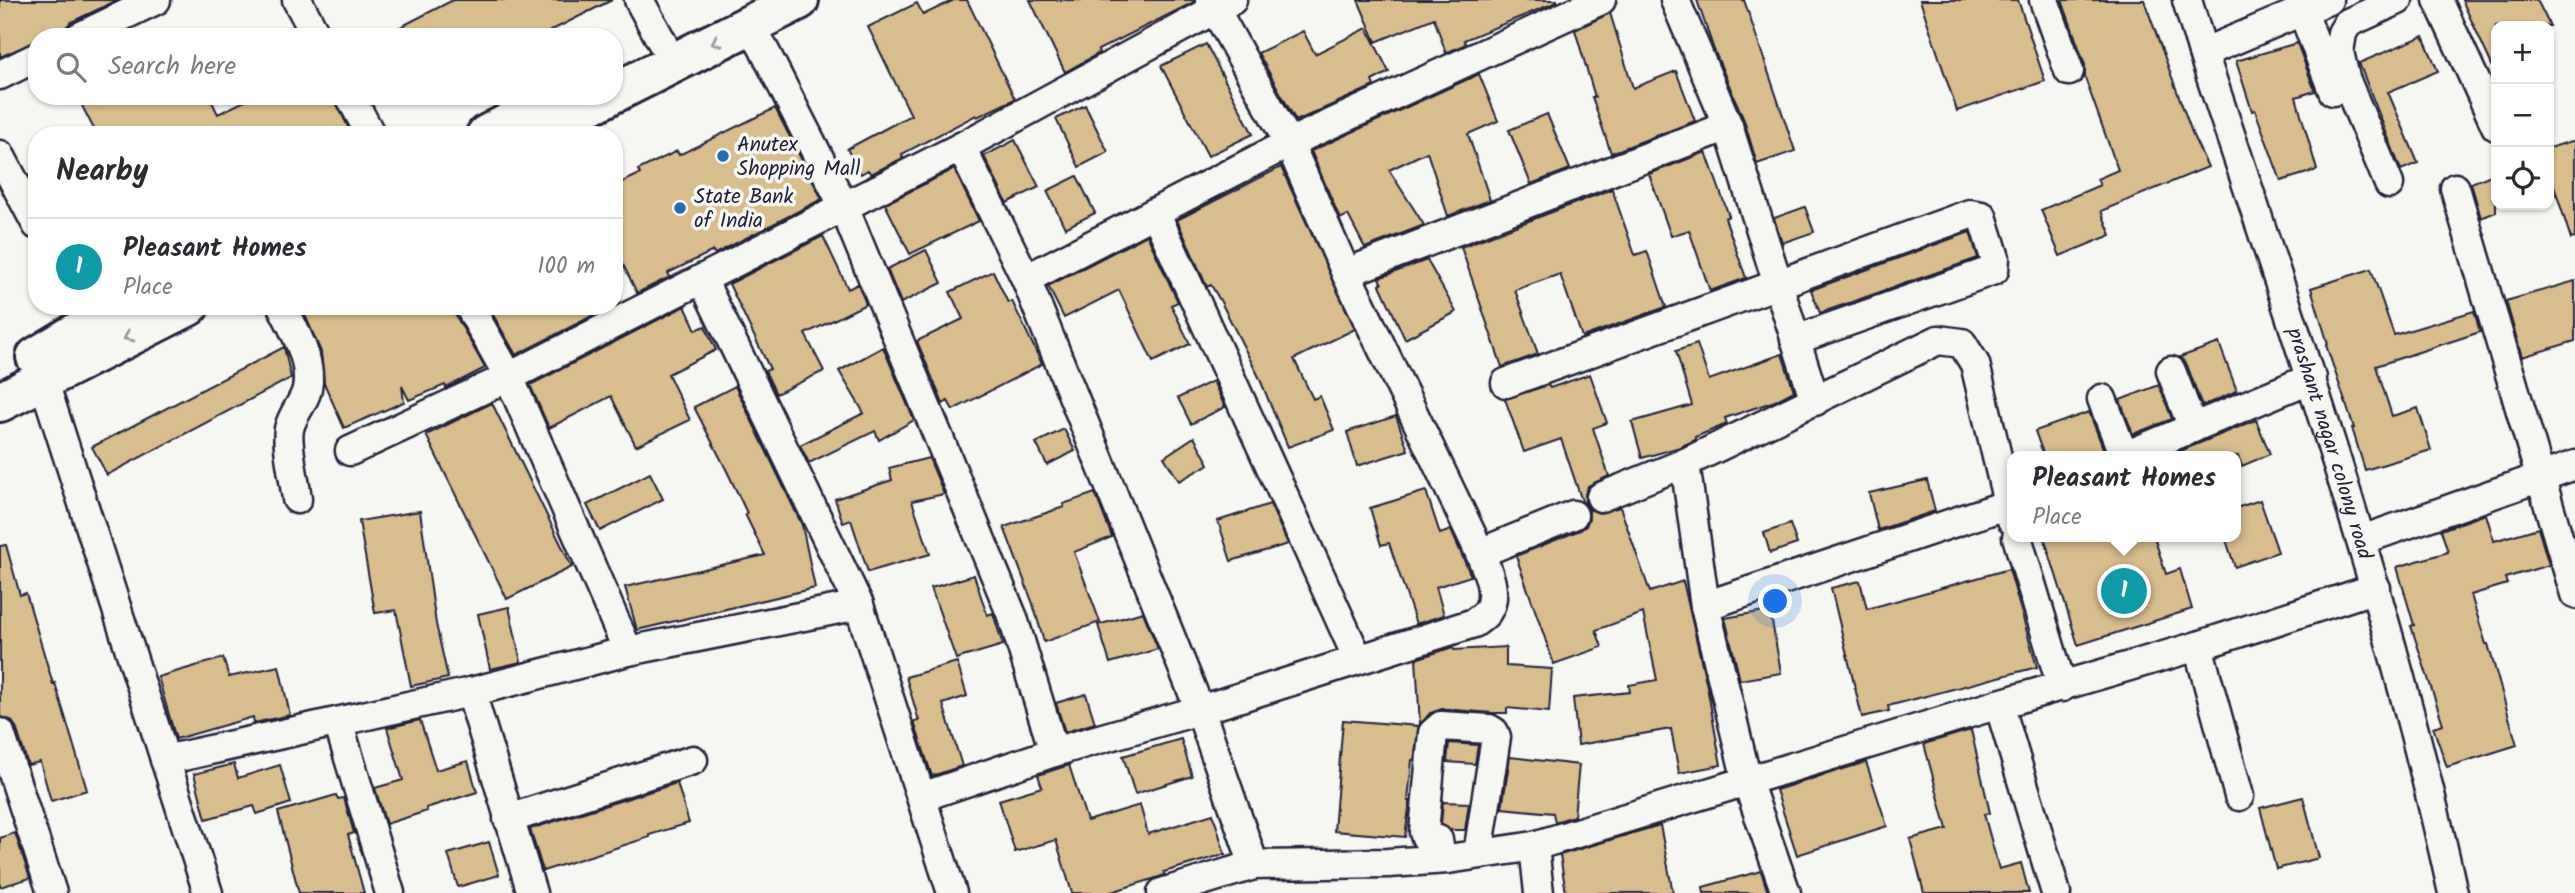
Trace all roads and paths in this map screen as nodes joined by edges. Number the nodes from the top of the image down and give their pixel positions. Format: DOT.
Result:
graph roads {
  1 [pos="156,0"];
  2 [pos="297,0"];
  3 [pos="639,0"];
  4 [pos="799,0"];
  5 [pos="1601,0"];
  6 [pos="1675,0"];
  7 [pos="2044,0"];
  8 [pos="2187,0"];
  9 [pos="2328,0"];
  10 [pos="2398,0"];
  11 [pos="2438,0"];
  12 [pos="1219,3"];
  13 [pos="747,12"];
  14 [pos="2303,12"];
  15 [pos="98,28"];
  16 [pos="312,28"];
  17 [pos="662,42"];
  18 [pos="2203,53"];
  19 [pos="28,61"];
  20 [pos="623,62"];
  21 [pos="2070,71"];
  22 [pos="0,75"];
  23 [pos="623,88"];
  24 [pos="2334,93"];
  25 [pos="355,105"];
  26 [pos="542,105"];
  27 [pos="590,105"];
  28 [pos="2491,116"];
  29 [pos="366,126"];
  30 [pos="503,126"];
  31 [pos="549,126"];
  32 [pos="1728,126"];
  33 [pos="1289,143"];
  34 [pos="961,147"];
  35 [pos="0,155"];
  36 [pos="2389,184"];
  37 [pos="2455,188"];
  38 [pos="843,205"];
  39 [pos="28,208"];
  40 [pos="1156,214"];
  41 [pos="1346,273"];
  42 [pos="702,279"];
  43 [pos="1026,279"];
  44 [pos="1778,285"];
  45 [pos="171,315"];
  46 [pos="287,315"];
  47 [pos="474,315"];
  48 [pos="84,316"];
  49 [pos="1795,340"];
  50 [pos="2171,371"];
  51 [pos="0,376"];
  52 [pos="509,377"];
  53 [pos="2312,378"];
  54 [pos="43,379"];
  55 [pos="1506,383"];
  56 [pos="2102,399"];
  57 [pos="1815,401"];
  58 [pos="0,402"];
  59 [pos="2193,428"];
  60 [pos="350,451"];
  61 [pos="2122,451"];
  62 [pos="2136,451"];
  63 [pos="1685,463"];
  64 [pos="2575,465"];
  65 [pos="2540,478"];
  66 [pos="2007,493"];
  67 [pos="1601,497"];
  68 [pos="297,499"];
  69 [pos="2007,510"];
  70 [pos="1573,514"];
  71 [pos="2362,540"];
  72 [pos="2018,542"];
  73 [pos="1480,552"];
  74 [pos="2376,588"];
  75 [pos="2575,594"];
  76 [pos="859,605"];
  77 [pos="1704,606"];
  78 [pos="2198,646"];
  79 [pos="628,652"];
  80 [pos="1358,659"];
  81 [pos="2062,687"];
  82 [pos="471,692"];
  83 [pos="1999,704"];
  84 [pos="1200,710"];
  85 [pos="338,722"];
  86 [pos="0,733"];
  87 [pos="1055,752"];
  88 [pos="166,760"];
  89 [pos="693,760"];
  90 [pos="1747,781"];
  91 [pos="2239,796"];
  92 [pos="922,797"];
  93 [pos="508,820"];
  94 [pos="1534,846"];
  95 [pos="1478,854"];
  96 [pos="1441,859"];
  97 [pos="1254,865"];
  98 [pos="205,892"];
  99 [pos="52,893"];
  100 [pos="390,893"];
  101 [pos="532,893"];
  102 [pos="952,893"];
  103 [pos="1162,893"];
  104 [pos="1539,893"];
  105 [pos="1787,893"];
  106 [pos="2056,893"];
  107 [pos="2453,893"];
  1 -- 15 [label="street"];
  2 -- 16 [label="street"];
  3 -- 17 [label="street"];
  4 -- 13 [label="highway"];
  5 -- 33 [label="street"];
  6 -- 32 [label="street"];
  7 -- 21 [label="street"];
  8 -- 18 [label="street, prashant nagar colony road"];
  9 -- 14 [label="street"];
  10 -- 36 [label="street"];
  11 -- 28 [label="street"];
  12 -- 33 [label="street"];
  12 -- 34 [label="street"];
  13 -- 17 [label="highway"];
  13 -- 23 [label="highway, one-way"];
  13 -- 38 [label="street"];
  14 -- 18 [label="street"];
  14 -- 24 [label="street"];
  17 -- 20 [label="highway"];
  18 -- 53 [label="street, prashant nagar colony road"];
  19 -- 22 [label="street"];
  25 -- 29 [label="street"];
  26 -- 30 [label="highway"];
  27 -- 31 [label="highway"];
  32 -- 41 [label="street"];
  32 -- 44 [label="street"];
  33 -- 40 [label="street"];
  33 -- 41 [label="street"];
  34 -- 38 [label="street"];
  34 -- 43 [label="street"];
  35 -- 39 [label="street"];
  37 -- 65 [label="street"];
  38 -- 42 [label="street"];
  38 -- 87 [label="street"];
  40 -- 43 [label="street"];
  40 -- 80 [label="street"];
  41 -- 73 [label="street"];
  42 -- 52 [label="street"];
  42 -- 76 [label="street"];
  43 -- 84 [label="street"];
  44 -- 49 [label="street"];
  44 -- 49 [label="street"];
  44 -- 55 [label="street"];
  45 -- 54 [label="highway, one-way"];
  46 -- 68 [label="street"];
  47 -- 52 [label="street"];
  48 -- 51 [label="highway"];
  49 -- 57 [label="street"];
  50 -- 59 [label="street"];
  52 -- 60 [label="street"];
  52 -- 79 [label="street"];
  53 -- 59 [label="street"];
  53 -- 71 [label="street, prashant nagar colony road"];
  54 -- 58 [label="highway"];
  54 -- 88 [label="street"];
  56 -- 61 [label="street"];
  57 -- 63 [label="street"];
  57 -- 66 [label="street"];
  59 -- 62 [label="street"];
  63 -- 67 [label="street"];
  63 -- 77 [label="street"];
  64 -- 65 [label="street"];
  65 -- 71 [label="street"];
  65 -- 75 [label="street"];
  69 -- 77 [label="street"];
  70 -- 73 [label="street"];
  71 -- 74 [label="street, prashant nagar colony road"];
  72 -- 81 [label="street"];
  73 -- 80 [label="street"];
  74 -- 78 [label="street"];
  74 -- 107 [label="street, prashant nagar colony road"];
  76 -- 79 [label="street"];
  76 -- 92 [label="street"];
  77 -- 90 [label="street"];
  78 -- 81 [label="street"];
  78 -- 91 [label="street"];
  79 -- 82 [label="street"];
  80 -- 84 [label="street"];
  81 -- 83 [label="street"];
  82 -- 85 [label="street"];
  82 -- 93 [label="street"];
  83 -- 90 [label="street"];
  83 -- 106 [label="street"];
  84 -- 87 [label="street"];
  84 -- 97 [label="street"];
  85 -- 88 [label="street"];
  85 -- 100 [label="street"];
  86 -- 99 [label="street"];
  87 -- 92 [label="street"];
  88 -- 98 [label="street"];
  89 -- 93 [label="street"];
  90 -- 94 [label="street"];
  90 -- 105 [label="street"];
  92 -- 102 [label="street"];
  93 -- 101 [label="street"];
  94 -- 95 [label="street"];
  94 -- 104 [label="street"];
  95 -- 96 [label="street"];
  95 -- 96 [label="street"];
  96 -- 97 [label="street"];
  97 -- 103 [label="street"];
}
